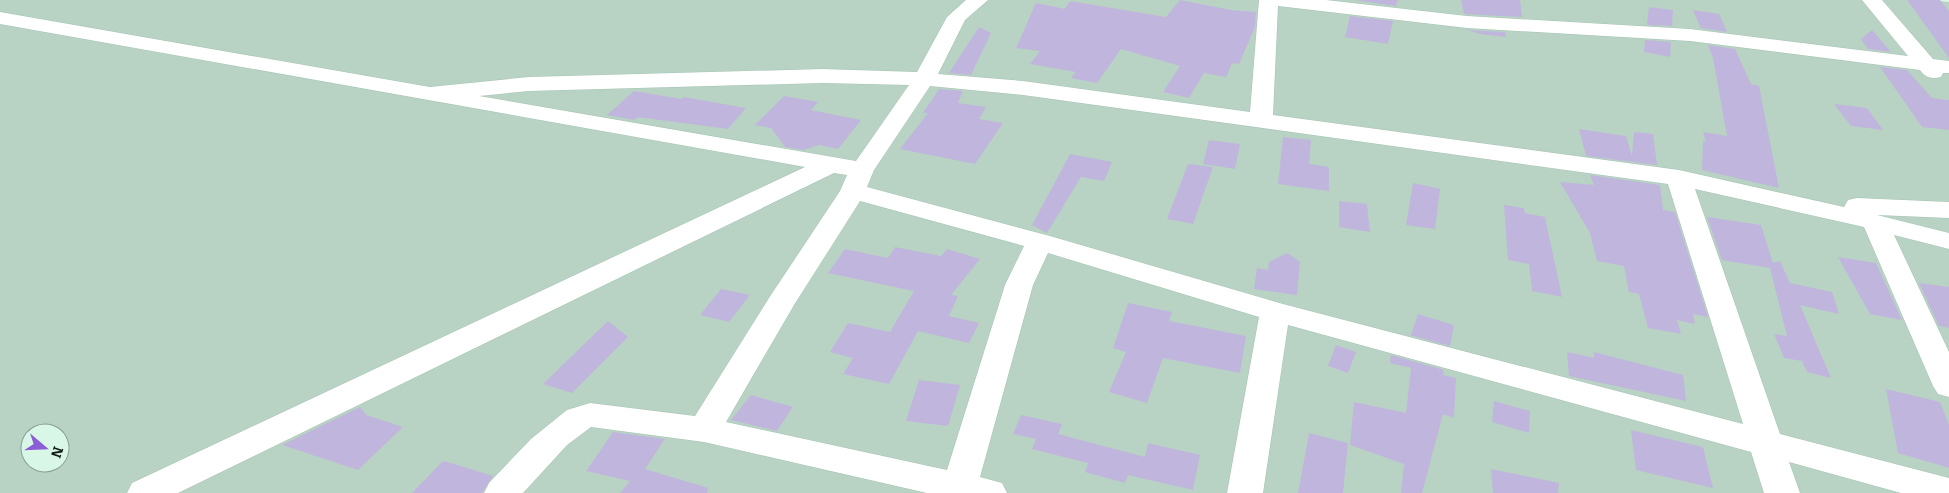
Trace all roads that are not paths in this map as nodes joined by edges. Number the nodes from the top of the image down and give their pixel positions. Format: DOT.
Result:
graph roads {
  1 [pos="978,0"];
  2 [pos="1269,0"];
  3 [pos="1274,0"];
  4 [pos="1872,0"];
  5 [pos="0,18"];
  6 [pos="1926,64"];
  7 [pos="1949,67"];
  8 [pos="924,79"];
  9 [pos="1949,86"];
  10 [pos="428,94"];
  11 [pos="1261,122"];
  12 [pos="830,165"];
  13 [pos="1679,178"];
  14 [pos="857,180"];
  15 [pos="1803,204"];
  16 [pos="1949,210"];
  17 [pos="1875,223"];
  18 [pos="1949,241"];
  19 [pos="1040,242"];
  20 [pos="1275,312"];
  21 [pos="1949,386"];
  22 [pos="704,430"];
  23 [pos="1764,445"];
  24 [pos="164,490"];
  25 [pos="969,491"];
  26 [pos="1949,492"];
  27 [pos="502,493"];
  28 [pos="1245,493"];
  29 [pos="1782,493"];
  1 -- 8 [label="street"];
  2 -- 11 [label="street"];
  3 -- 6 [label="street"];
  4 -- 6 [label="street"];
  5 -- 10 [label="street"];
  6 -- 7 [label="street"];
  6 -- 9 [label="street"];
  8 -- 10 [label="street"];
  8 -- 11 [label="street"];
  8 -- 14 [label="street"];
  10 -- 12 [label="street"];
  11 -- 13 [label="street"];
  12 -- 14 [label="street"];
  12 -- 24 [label="street"];
  13 -- 15 [label="street"];
  13 -- 23 [label="street"];
  14 -- 19 [label="street"];
  14 -- 22 [label="street"];
  15 -- 16 [label="street"];
  15 -- 17 [label="street"];
  17 -- 18 [label="street"];
  17 -- 21 [label="street"];
  19 -- 20 [label="street"];
  19 -- 25 [label="street"];
  20 -- 23 [label="street"];
  20 -- 28 [label="street"];
  22 -- 25 [label="street"];
  22 -- 27 [label="street"];
  23 -- 26 [label="street"];
  23 -- 29 [label="street"];
}
